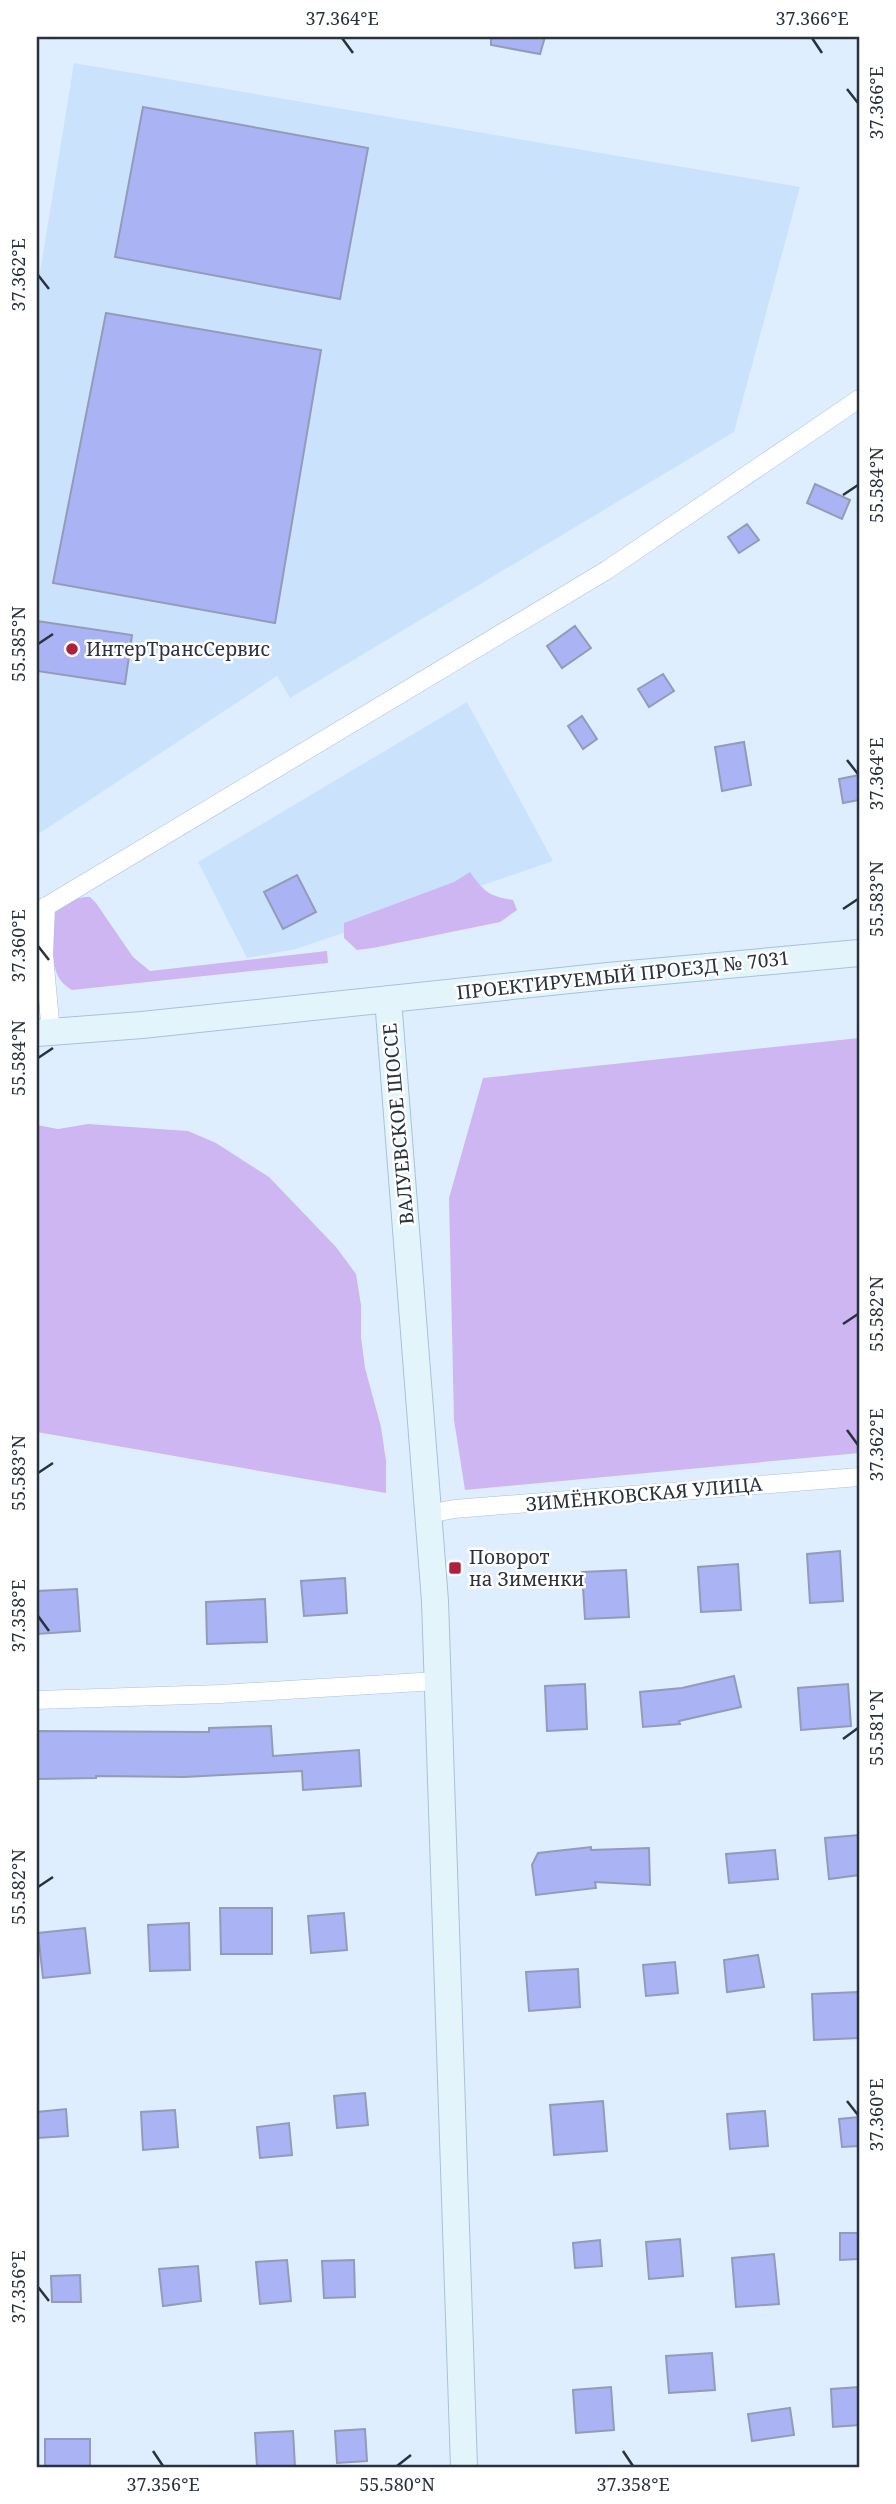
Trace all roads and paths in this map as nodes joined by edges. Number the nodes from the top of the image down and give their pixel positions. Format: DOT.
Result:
graph roads {
  1 [pos="859,399"];
  2 [pos="41,909"];
  3 [pos="859,953"];
  4 [pos="387,999"];
  5 [pos="44,1033"];
  6 [pos="859,1477"];
  7 [pos="429,1514"];
  8 [pos="437,1681"];
  9 [pos="37,1700"];
  10 [pos="464,2467"];
  1 -- 2 [label="street"];
  2 -- 5 [label="street"];
  3 -- 4 [label="street, ПРОЕКТИРУЕМЫЙ ПРОЕЗД № 7031"];
  4 -- 5 [label="street, ВАЛУЕВСКОЕ ШОССЕ"];
  4 -- 7 [label="street, ВАЛУЕВСКОЕ ШОССЕ"];
  6 -- 7 [label="street, ЗИМЁНКОВСКАЯ УЛИЦА"];
  7 -- 8 [label="street, ВАЛУЕВСКОЕ ШОССЕ"];
  8 -- 9 [label="street"];
  8 -- 10 [label="street, ВАЛУЕВСКОЕ ШОССЕ"];
}
